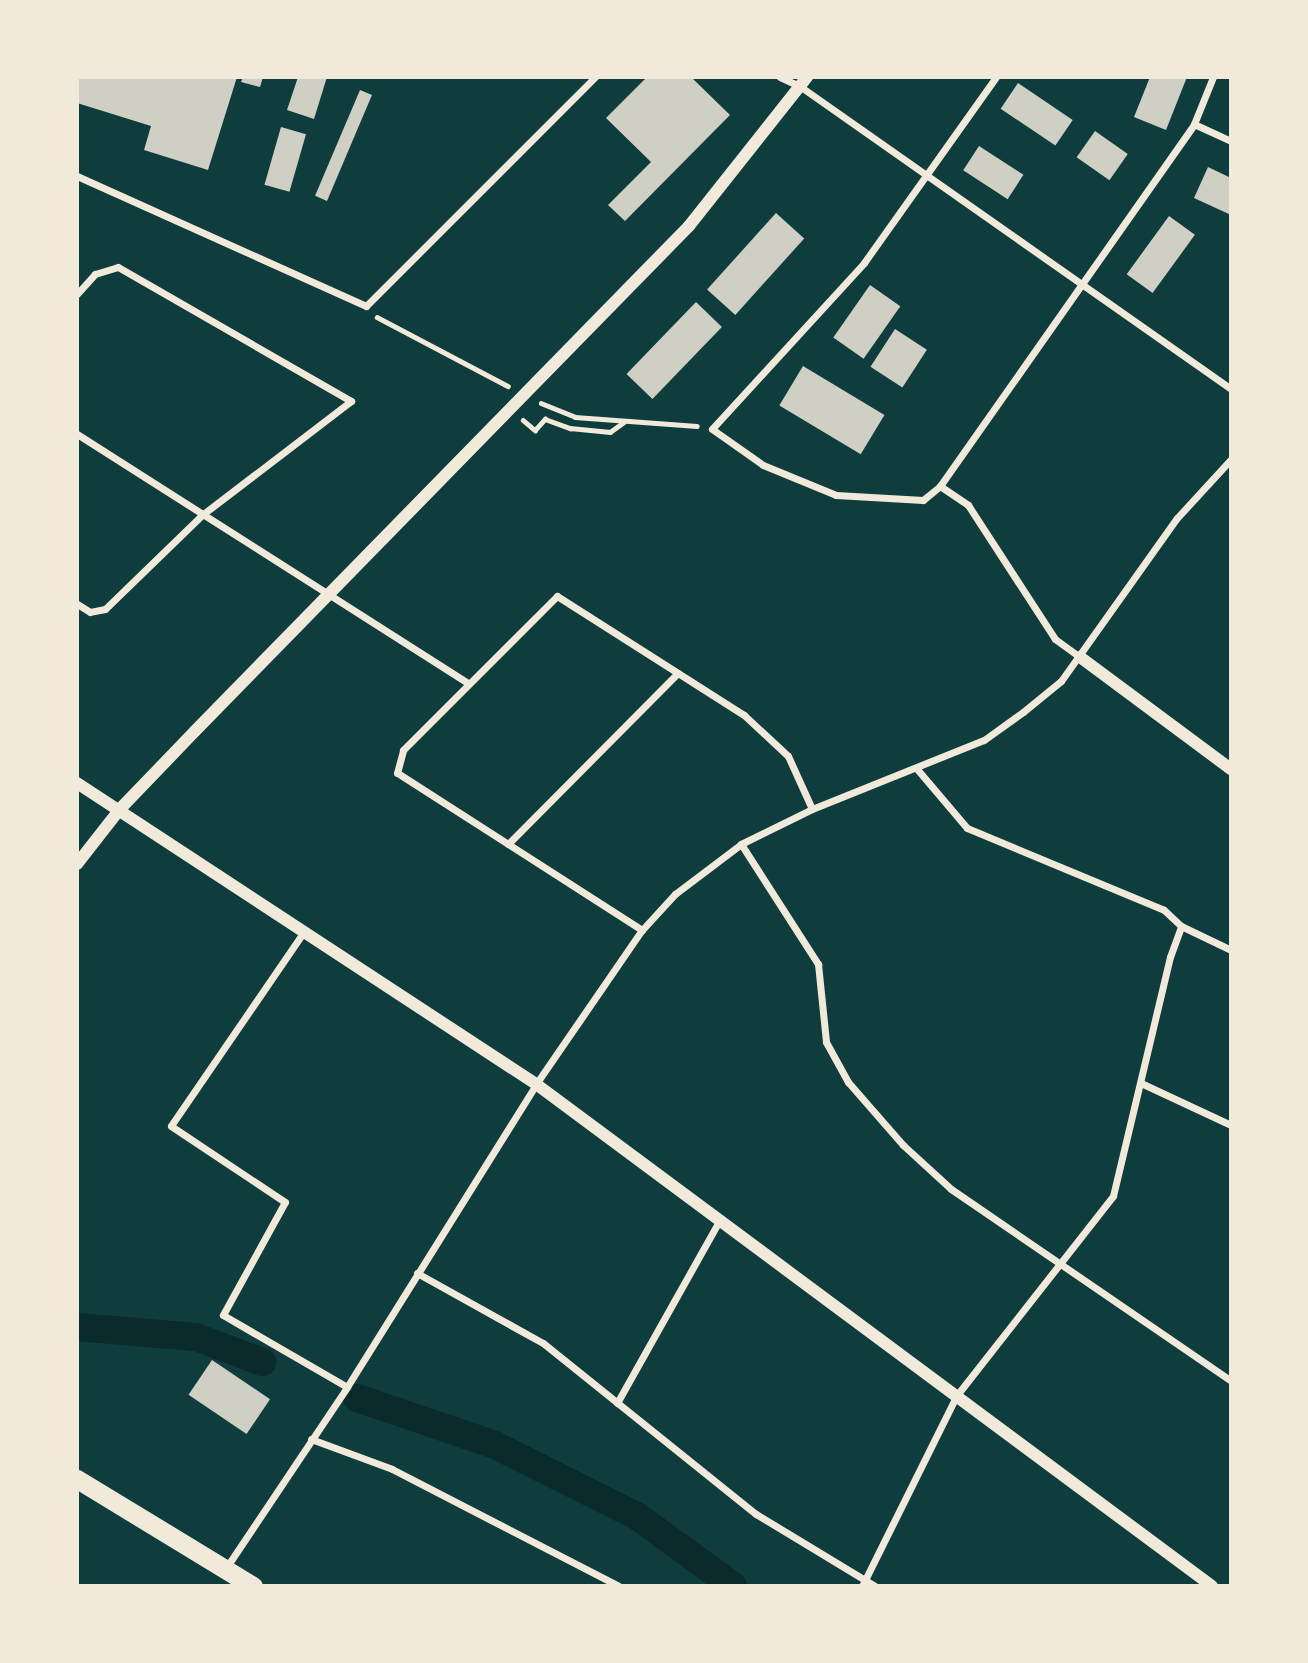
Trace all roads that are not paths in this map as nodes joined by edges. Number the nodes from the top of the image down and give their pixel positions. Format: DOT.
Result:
graph roads {
  1 [pos="595,77"];
  2 [pos="780,77"];
  3 [pos="996,77"];
  4 [pos="1213,77"];
  5 [pos="804,82"];
  6 [pos="1194,124"];
  7 [pos="1231,141"];
  8 [pos="77,176"];
  9 [pos="928,176"];
  10 [pos="1080,283"];
  11 [pos="77,294"];
  12 [pos="1231,389"];
  13 [pos="77,434"];
  14 [pos="1231,459"];
  15 [pos="940,486"];
  16 [pos="203,514"];
  17 [pos="331,592"];
  18 [pos="77,604"];
  19 [pos="1080,657"];
  20 [pos="678,673"];
  21 [pos="467,682"];
  22 [pos="917,769"];
  23 [pos="1231,769"];
  24 [pos="77,783"];
  25 [pos="120,809"];
  26 [pos="812,809"];
  27 [pos="508,844"];
  28 [pos="741,844"];
  29 [pos="77,863"];
  30 [pos="1181,926"];
  31 [pos="305,930"];
  32 [pos="642,930"];
  33 [pos="1231,950"];
  34 [pos="536,1084"];
  35 [pos="1143,1084"];
  36 [pos="1231,1125"];
  37 [pos="721,1218"];
  38 [pos="1060,1267"];
  39 [pos="416,1273"];
  40 [pos="1231,1381"];
  41 [pos="347,1387"];
  42 [pos="957,1395"];
  43 [pos="617,1403"];
  44 [pos="311,1439"];
  45 [pos="77,1479"];
  46 [pos="226,1569"];
  47 [pos="864,1583"];
  48 [pos="253,1586"];
  49 [pos="619,1586"];
  50 [pos="875,1586"];
  51 [pos="1212,1586"];
  1 -- 8 [label="street"];
  2 -- 5 [label="street"];
  3 -- 9 [label="street"];
  4 -- 6 [label="street"];
  5 -- 9 [label="street"];
  5 -- 17 [label="street"];
  6 -- 7 [label="street"];
  6 -- 10 [label="street"];
  9 -- 10 [label="street"];
  9 -- 15 [label="street"];
  10 -- 12 [label="street"];
  10 -- 15 [label="street"];
  11 -- 16 [label="street"];
  13 -- 16 [label="street"];
  14 -- 19 [label="street"];
  15 -- 19 [label="street"];
  16 -- 17 [label="street"];
  16 -- 18 [label="street"];
  17 -- 21 [label="street"];
  17 -- 25 [label="street"];
  19 -- 22 [label="street"];
  19 -- 23 [label="street"];
  20 -- 21 [label="street"];
  20 -- 26 [label="street"];
  20 -- 27 [label="street"];
  21 -- 27 [label="street"];
  22 -- 26 [label="street"];
  22 -- 30 [label="street"];
  24 -- 25 [label="street"];
  25 -- 29 [label="street"];
  25 -- 31 [label="street"];
  26 -- 28 [label="street"];
  27 -- 32 [label="street"];
  28 -- 32 [label="street"];
  28 -- 38 [label="street"];
  30 -- 33 [label="street"];
  30 -- 35 [label="street"];
  31 -- 34 [label="street"];
  31 -- 41 [label="street"];
  32 -- 34 [label="street"];
  34 -- 37 [label="street"];
  34 -- 39 [label="street"];
  35 -- 36 [label="street"];
  35 -- 38 [label="street"];
  37 -- 42 [label="street"];
  37 -- 43 [label="street"];
  38 -- 40 [label="street"];
  38 -- 42 [label="street"];
  39 -- 41 [label="street"];
  39 -- 43 [label="street"];
  41 -- 44 [label="street"];
  42 -- 47 [label="street"];
  42 -- 51 [label="street"];
  43 -- 47 [label="street"];
  44 -- 46 [label="street"];
  44 -- 49 [label="street"];
  45 -- 46 [label="highway"];
  46 -- 48 [label="highway"];
  47 -- 50 [label="street"];
}
